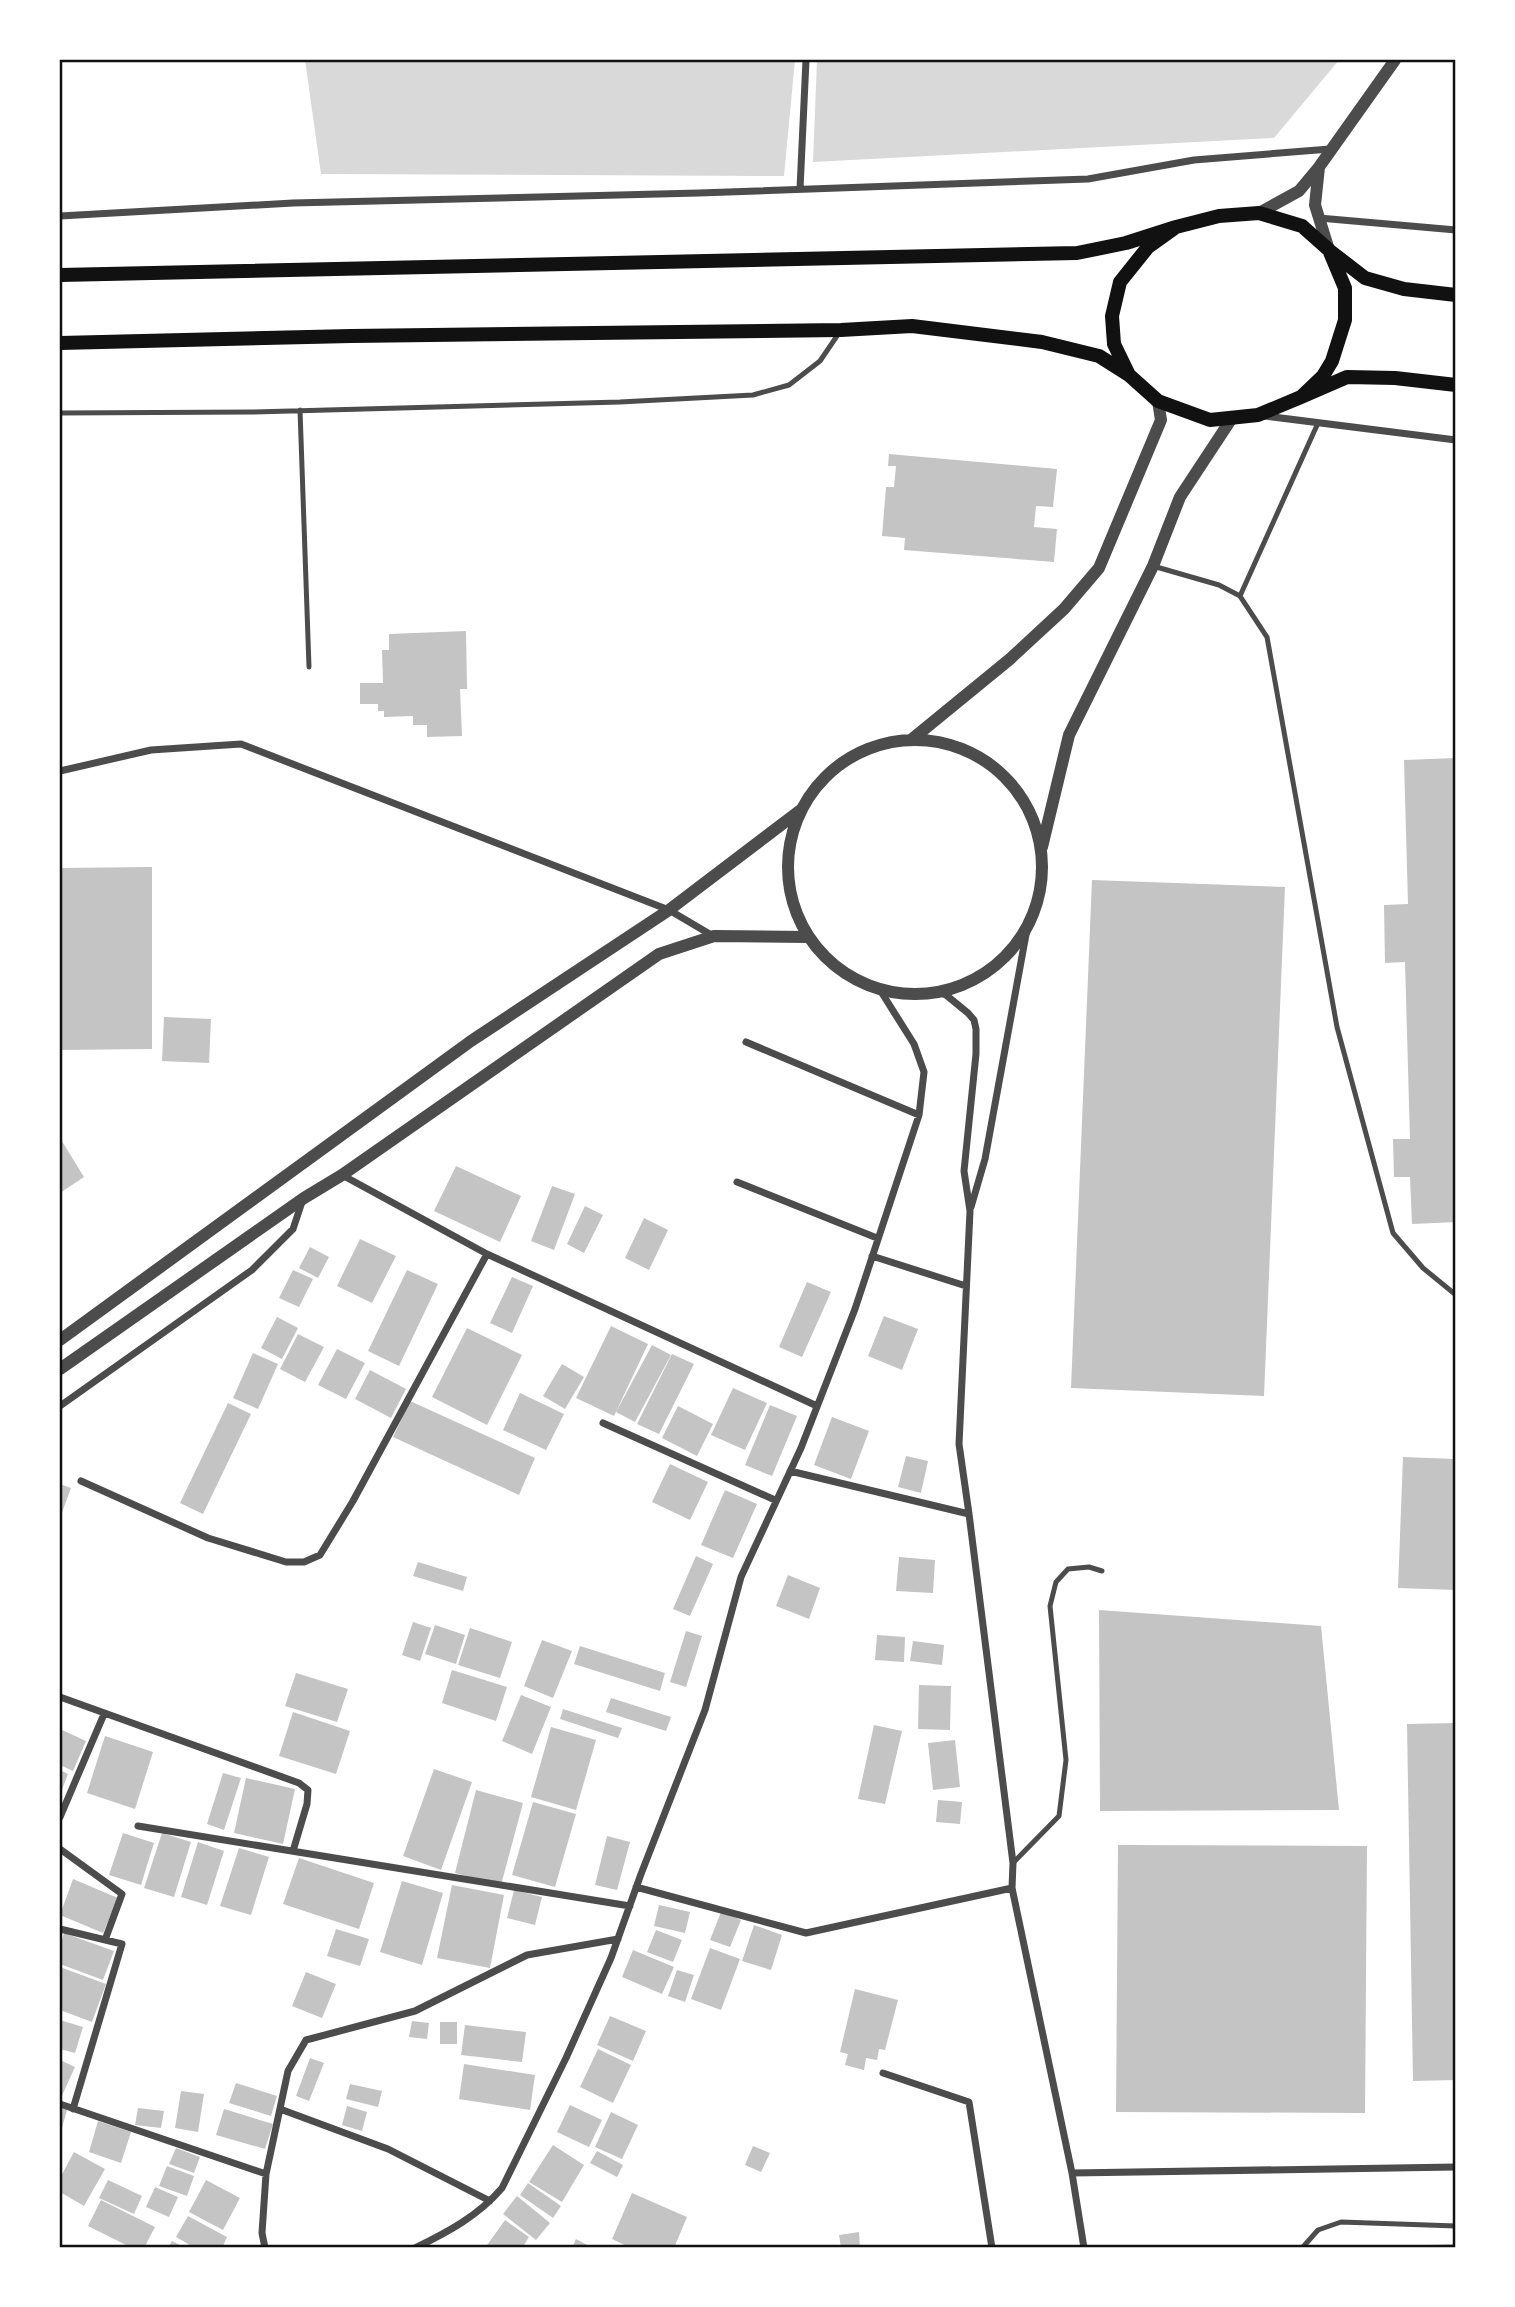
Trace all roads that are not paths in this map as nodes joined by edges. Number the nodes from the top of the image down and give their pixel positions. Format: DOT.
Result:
graph roads {
  1 [pos="806,60"];
  2 [pos="1395,60"];
  3 [pos="1332,149"];
  4 [pos="1320,167"];
  5 [pos="800,189"];
  6 [pos="1259,213"];
  7 [pos="60,216"];
  8 [pos="1319,218"];
  9 [pos="1176,228"];
  10 [pos="1455,230"];
  11 [pos="1329,250"];
  12 [pos="60,275"];
  13 [pos="1455,295"];
  14 [pos="841,330"];
  15 [pos="60,343"];
  16 [pos="1129,375"];
  17 [pos="1455,385"];
  18 [pos="1301,397"];
  19 [pos="1158,401"];
  20 [pos="300,410"];
  21 [pos="60,413"];
  22 [pos="1258,415"];
  23 [pos="1232,418"];
  24 [pos="1318,423"];
  25 [pos="1455,440"];
  26 [pos="1153,566"];
  27 [pos="1240,596"];
  28 [pos="309,667"];
  29 [pos="911,740"];
  30 [pos="60,771"];
  31 [pos="802,809"];
  32 [pos="1042,846"];
  33 [pos="669,910"];
  34 [pos="1027,929"];
  35 [pos="714,936"];
  36 [pos="808,937"];
  37 [pos="880,990"];
  38 [pos="939,993"];
  39 [pos="746,1042"];
  40 [pos="919,1115"];
  41 [pos="342,1175"];
  42 [pos="737,1182"];
  43 [pos="304,1198"];
  44 [pos="970,1211"];
  45 [pos="877,1238"];
  46 [pos="487,1254"];
  47 [pos="872,1256"];
  48 [pos="966,1286"];
  49 [pos="1455,1295"];
  50 [pos="60,1340"];
  51 [pos="60,1369"];
  52 [pos="60,1406"];
  53 [pos="817,1406"];
  54 [pos="603,1423"];
  55 [pos="790,1471"];
  56 [pos="80,1481"];
  57 [pos="775,1500"];
  58 [pos="970,1514"];
  59 [pos="1102,1571"];
  60 [pos="60,1697"];
  61 [pos="104,1714"];
  62 [pos="60,1817"];
  63 [pos="138,1826"];
  64 [pos="60,1849"];
  65 [pos="293,1851"];
  66 [pos="1013,1863"];
  67 [pos="636,1888"];
  68 [pos="1012,1888"];
  69 [pos="630,1906"];
  70 [pos="60,1929"];
  71 [pos="618,1939"];
  72 [pos="105,1940"];
  73 [pos="883,2073"];
  74 [pos="60,2104"];
  75 [pos="73,2109"];
  76 [pos="280,2109"];
  77 [pos="1455,2167"];
  78 [pos="1072,2173"];
  79 [pos="266,2174"];
  80 [pos="490,2201"];
  81 [pos="1455,2226"];
  82 [pos="265,2248"];
  83 [pos="415,2248"];
  84 [pos="992,2248"];
  85 [pos="1084,2248"];
  86 [pos="1302,2248"];
  1 -- 5 [label="street"];
  2 -- 3 [label="street"];
  3 -- 4 [label="street"];
  3 -- 5 [label="street"];
  4 -- 6 [label="street"];
  4 -- 8 [label="street"];
  5 -- 7 [label="street"];
  6 -- 9 [label="main road"];
  6 -- 11 [label="main road"];
  8 -- 10 [label="street"];
  8 -- 11 [label="street"];
  9 -- 12 [label="main road"];
  9 -- 16 [label="main road"];
  11 -- 13 [label="main road"];
  11 -- 18 [label="main road"];
  14 -- 15 [label="main road"];
  14 -- 16 [label="main road"];
  14 -- 20 [label="lane"];
  16 -- 19 [label="main road"];
  17 -- 18 [label="main road"];
  18 -- 22 [label="main road"];
  19 -- 23 [label="main road"];
  19 -- 29 [label="street"];
  20 -- 21 [label="lane"];
  20 -- 28 [label="lane"];
  22 -- 23 [label="main road"];
  22 -- 24 [label="street"];
  23 -- 26 [label="street"];
  24 -- 25 [label="street"];
  24 -- 27 [label="lane"];
  26 -- 27 [label="lane"];
  26 -- 32 [label="street"];
  27 -- 49 [label="lane"];
  29 -- 31 [label="street"];
  29 -- 32 [label="street"];
  30 -- 33 [label="street"];
  31 -- 33 [label="street"];
  31 -- 36 [label="street"];
  32 -- 34 [label="street"];
  33 -- 35 [label="street"];
  33 -- 50 [label="street"];
  34 -- 38 [label="street"];
  34 -- 44 [label="street"];
  35 -- 36 [label="street"];
  35 -- 41 [label="street"];
  36 -- 37 [label="street"];
  37 -- 38 [label="street"];
  37 -- 40 [label="street"];
  38 -- 44 [label="street"];
  39 -- 40 [label="street"];
  40 -- 45 [label="street"];
  41 -- 43 [label="street"];
  41 -- 46 [label="street"];
  42 -- 45 [label="street"];
  43 -- 51 [label="street"];
  43 -- 52 [label="street"];
  44 -- 48 [label="street"];
  45 -- 47 [label="street"];
  46 -- 53 [label="street"];
  46 -- 56 [label="street"];
  47 -- 48 [label="street"];
  47 -- 53 [label="street"];
  48 -- 58 [label="street"];
  53 -- 55 [label="street"];
  54 -- 57 [label="street"];
  55 -- 57 [label="street"];
  55 -- 58 [label="street"];
  57 -- 67 [label="street"];
  58 -- 66 [label="street"];
  59 -- 66 [label="lane"];
  60 -- 61 [label="street"];
  61 -- 62 [label="street"];
  61 -- 65 [label="street"];
  63 -- 65 [label="street"];
  64 -- 72 [label="street"];
  65 -- 69 [label="street"];
  66 -- 68 [label="street"];
  67 -- 68 [label="street"];
  67 -- 69 [label="street"];
  68 -- 78 [label="street"];
  69 -- 71 [label="street"];
  70 -- 72 [label="street"];
  71 -- 76 [label="street"];
  71 -- 80 [label="street"];
  72 -- 75 [label="street"];
  73 -- 84 [label="street"];
  74 -- 75 [label="street"];
  75 -- 79 [label="street"];
  76 -- 79 [label="street"];
  76 -- 80 [label="street"];
  77 -- 78 [label="street"];
  78 -- 85 [label="street"];
  79 -- 82 [label="street"];
  80 -- 83 [label="street"];
  81 -- 86 [label="lane"];
}
